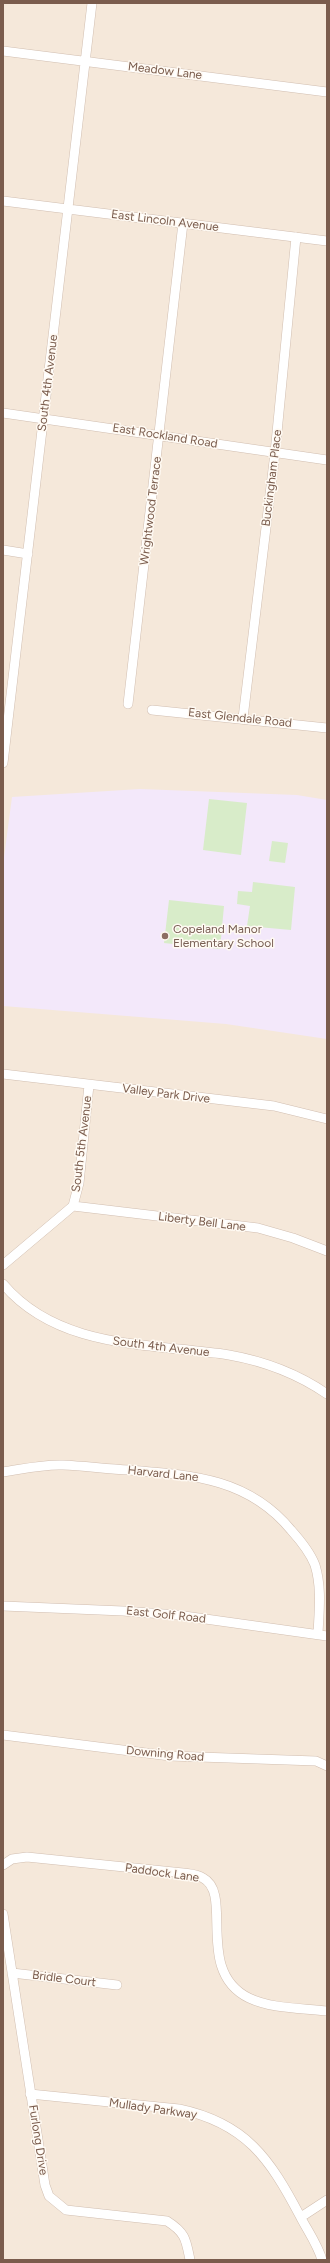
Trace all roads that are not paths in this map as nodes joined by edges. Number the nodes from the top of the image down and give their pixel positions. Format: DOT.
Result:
graph roads {
  1 [pos="92,3"];
  2 [pos="3,51"];
  3 [pos="85,61"];
  4 [pos="327,92"];
  5 [pos="3,200"];
  6 [pos="68,209"];
  7 [pos="183,223"];
  8 [pos="296,237"];
  9 [pos="327,241"];
  10 [pos="3,413"];
  11 [pos="44,418"];
  12 [pos="160,437"];
  13 [pos="275,453"];
  14 [pos="327,460"];
  15 [pos="3,550"];
  16 [pos="28,554"];
  17 [pos="128,704"];
  18 [pos="152,710"];
  19 [pos="243,718"];
  20 [pos="327,728"];
  21 [pos="3,763"];
  22 [pos="3,1074"];
  23 [pos="89,1085"];
  24 [pos="327,1119"];
  25 [pos="73,1206"];
  26 [pos="327,1252"];
  27 [pos="3,1265"];
  28 [pos="3,1284"];
  29 [pos="327,1394"];
  30 [pos="3,1472"];
  31 [pos="3,1606"];
  32 [pos="323,1635"];
  33 [pos="3,1735"];
  34 [pos="327,1766"];
  35 [pos="3,1865"];
  36 [pos="3,1914"];
  37 [pos="12,1973"];
  38 [pos="117,1985"];
  39 [pos="327,2010"];
  40 [pos="30,2094"];
  41 [pos="327,2200"];
  42 [pos="301,2217"];
  43 [pos="190,2260"];
  44 [pos="322,2260"];
  1 -- 3 [label="street, South 4th Avenue"];
  2 -- 3 [label="street, Meadow Lane"];
  3 -- 4 [label="street, Meadow Lane"];
  3 -- 6 [label="street, South 4th Avenue"];
  5 -- 6 [label="street, East Lincoln Avenue"];
  6 -- 7 [label="street, East Lincoln Avenue"];
  6 -- 11 [label="street, South 4th Avenue"];
  7 -- 8 [label="street, East Lincoln Avenue"];
  7 -- 12 [label="street, Wrightwood Terrace"];
  8 -- 9 [label="street, East Lincoln Avenue"];
  8 -- 13 [label="street, Buckingham Place"];
  10 -- 11 [label="street, East Rockland Road"];
  11 -- 12 [label="street, East Rockland Road"];
  11 -- 16 [label="street, South 4th Avenue"];
  12 -- 13 [label="street, East Rockland Road"];
  12 -- 17 [label="street, Wrightwood Terrace"];
  13 -- 14 [label="street, East Rockland Road"];
  13 -- 19 [label="street, Buckingham Place"];
  15 -- 16 [label="street"];
  16 -- 21 [label="street, South 4th Avenue"];
  18 -- 19 [label="street, East Glendale Road"];
  19 -- 20 [label="street, East Glendale Road"];
  22 -- 23 [label="street, Valley Park Drive"];
  23 -- 24 [label="street, Valley Park Drive"];
  23 -- 25 [label="street, South 5th Avenue"];
  25 -- 26 [label="street, Liberty Bell Lane"];
  25 -- 27 [label="street, South 5th Avenue"];
  28 -- 29 [label="street, South 4th Avenue"];
  30 -- 32 [label="street, Harvard Lane"];
  31 -- 32 [label="street, East Golf Road"];
  33 -- 34 [label="street, Downing Road"];
  35 -- 39 [label="street, Paddock Lane"];
  36 -- 37 [label="street, Furlong Drive"];
  37 -- 38 [label="street, Bridle Court"];
  37 -- 40 [label="street, Furlong Drive"];
  40 -- 42 [label="street, Mullady Parkway"];
  40 -- 43 [label="street, Furlong Drive"];
  41 -- 42 [label="street"];
  42 -- 44 [label="street, Mullady Parkway"];
}
